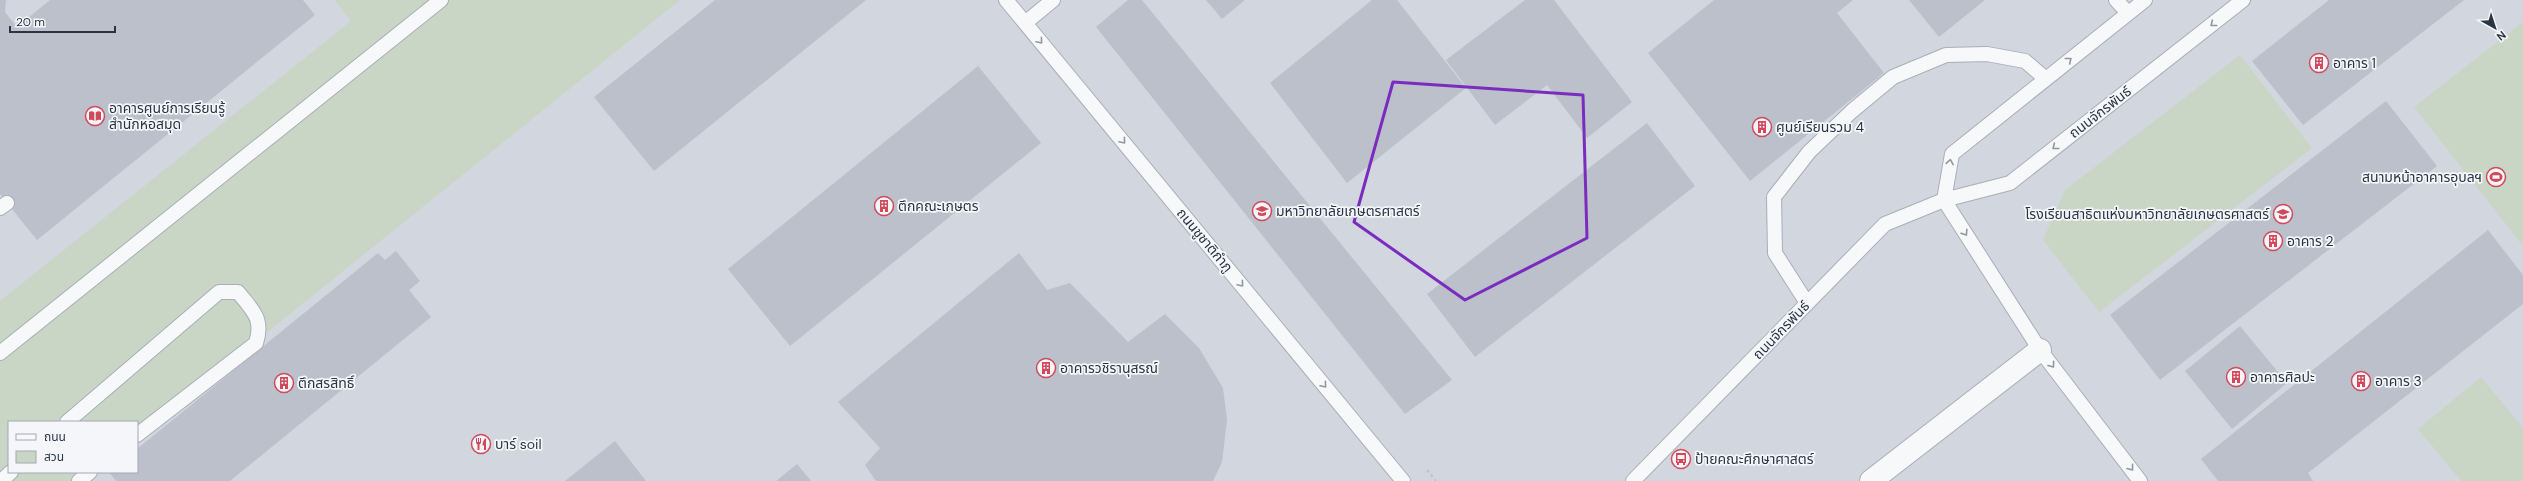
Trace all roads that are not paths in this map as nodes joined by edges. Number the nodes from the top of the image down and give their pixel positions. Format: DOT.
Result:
graph roads {
  1 [pos="441,0"];
  2 [pos="1006,0"];
  3 [pos="1053,0"];
  4 [pos="2116,0"];
  5 [pos="2145,0"];
  6 [pos="2243,0"];
  7 [pos="2128,13"];
  8 [pos="1025,23"];
  9 [pos="2046,79"];
  10 [pos="1944,200"];
  11 [pos="1807,303"];
  12 [pos="2040,350"];
  13 [pos="0,354"];
  14 [pos="68,421"];
  15 [pos="138,434"];
  16 [pos="10,473"];
  17 [pos="89,473"];
  18 [pos="1,481"];
  19 [pos="79,481"];
  20 [pos="1403,481"];
  21 [pos="1633,481"];
  22 [pos="1871,481"];
  23 [pos="2140,481"];
  1 -- 13 [label="lane"];
  2 -- 8 [label="lane, ถนนชูชาติกำภู"];
  3 -- 8 [label="lane"];
  4 -- 7 [label="lane"];
  5 -- 7 [label="lane"];
  6 -- 10 [label="lane, ถนนจักรพันธ์, one-way"];
  9 -- 7 [label="lane, one-way"];
  8 -- 20 [label="lane, ถนนชูชาติกำภู, one-way"];
  10 -- 9 [label="lane, one-way"];
  9 -- 11 [label="lane"];
  10 -- 11 [label="lane, ถนนจักรพันธ์"];
  10 -- 12 [label="lane, one-way"];
  11 -- 21 [label="lane, ถนนจักรพันธ์"];
  12 -- 22 [label="street"];
  12 -- 23 [label="lane, one-way"];
  14 -- 15 [label="lane"];
  16 -- 18 [label="lane"];
  17 -- 19 [label="lane"];
}
